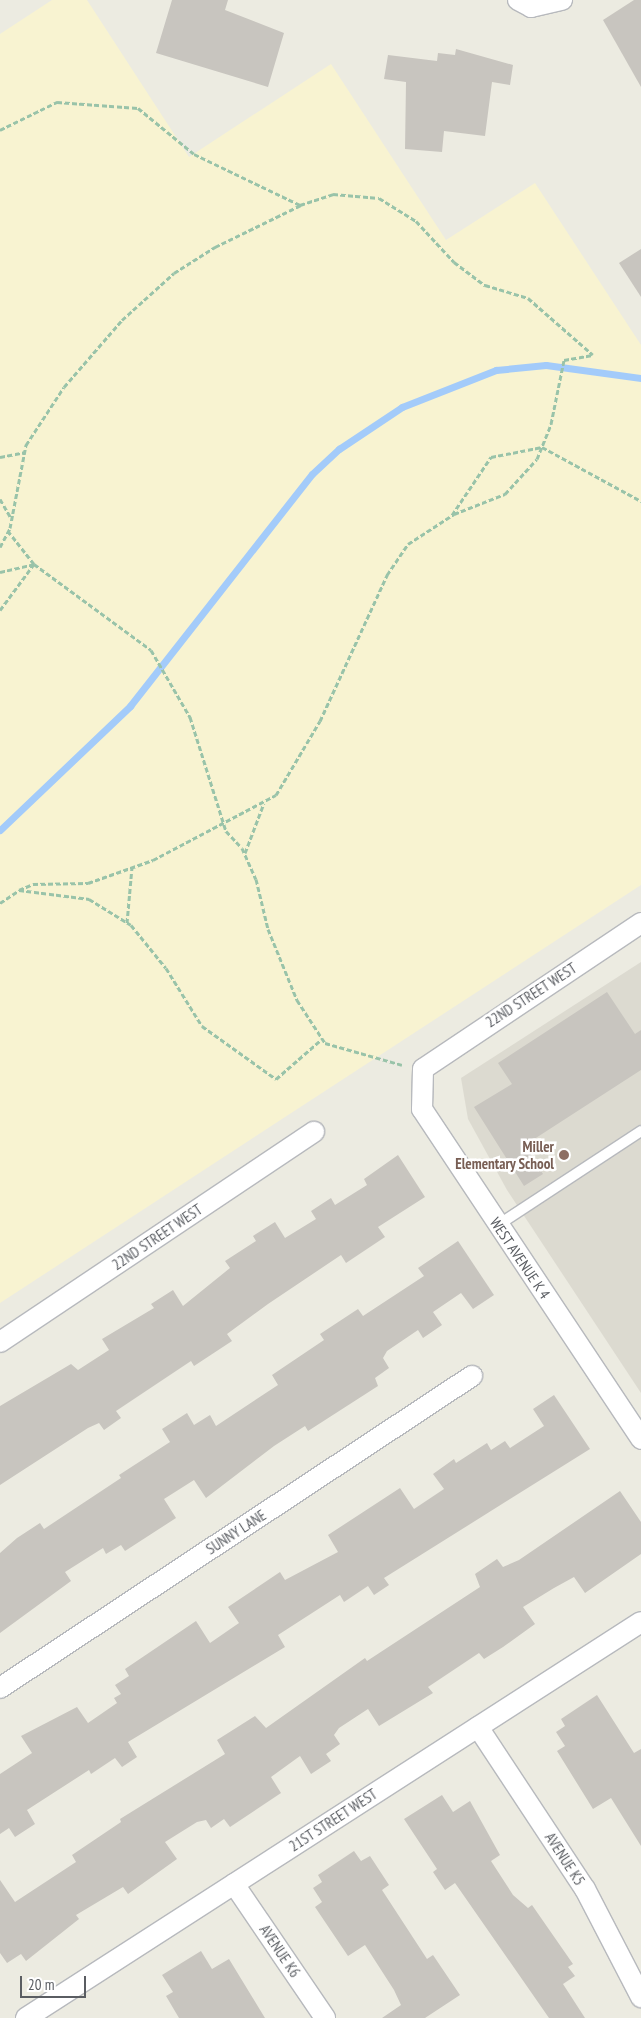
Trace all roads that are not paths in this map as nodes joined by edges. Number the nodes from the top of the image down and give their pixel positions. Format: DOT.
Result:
graph roads {
  1 [pos="518,0"];
  2 [pos="562,0"];
  3 [pos="641,923"];
  4 [pos="423,1069"];
  5 [pos="641,1131"];
  6 [pos="314,1132"];
  7 [pos="498,1225"];
  8 [pos="0,1342"];
  9 [pos="472,1376"];
  10 [pos="641,1439"];
  11 [pos="641,1622"];
  12 [pos="0,1688"];
  13 [pos="478,1727"];
  14 [pos="234,1884"];
  15 [pos="641,1997"];
  16 [pos="26,2018"];
  17 [pos="326,2018"];
  1 -- 2 [label="street"];
  3 -- 4 [label="street, 22ND STREET WEST"];
  4 -- 7 [label="street, WEST AVENUE K 4"];
  5 -- 7 [label="lane"];
  6 -- 8 [label="street, 22ND STREET WEST"];
  7 -- 10 [label="street, WEST AVENUE K 4"];
  9 -- 12 [label="street, SUNNY LANE"];
  11 -- 13 [label="street, 21ST STREET WEST"];
  13 -- 14 [label="street, 21ST STREET WEST"];
  13 -- 15 [label="street, AVENUE K5"];
  14 -- 16 [label="street, 21ST STREET WEST"];
  14 -- 17 [label="street, AVENUE K6"];
}
